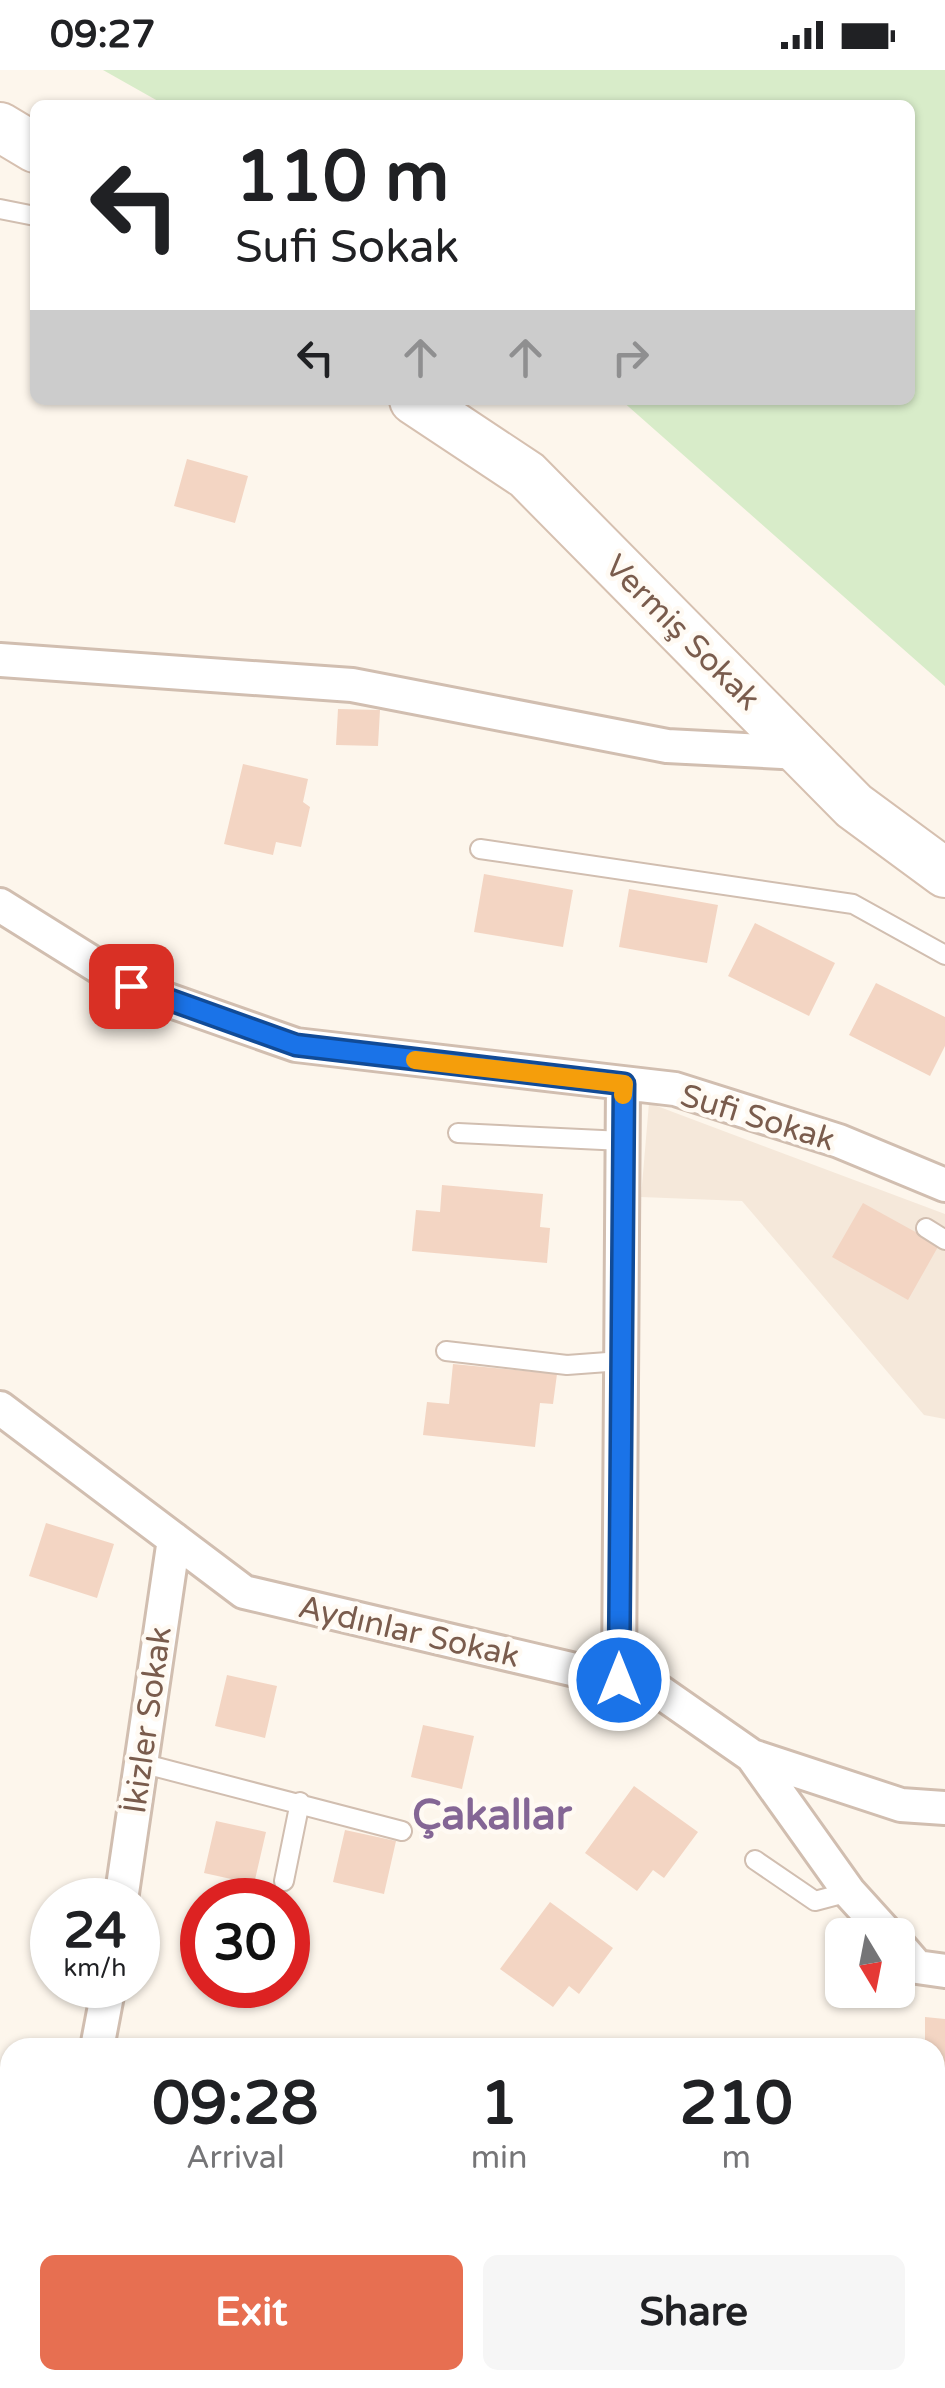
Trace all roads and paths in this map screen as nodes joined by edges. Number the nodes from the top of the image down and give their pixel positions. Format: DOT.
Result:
graph roads {
  1 [pos="0,128"];
  2 [pos="30,145"];
  3 [pos="0,209"];
  4 [pos="30,215"];
  5 [pos="422,405"];
  6 [pos="0,660"];
  7 [pos="802,752"];
  8 [pos="480,849"];
  9 [pos="945,873"];
  10 [pos="0,905"];
  11 [pos="945,956"];
  12 [pos="624,1084"];
  13 [pos="458,1133"];
  14 [pos="623,1141"];
  15 [pos="945,1185"];
  16 [pos="926,1228"];
  17 [pos="945,1240"];
  18 [pos="446,1351"];
  19 [pos="621,1361"];
  20 [pos="0,1408"];
  21 [pos="174,1539"];
  22 [pos="619,1680"];
  23 [pos="752,1756"];
  24 [pos="141,1763"];
  25 [pos="300,1802"];
  26 [pos="945,1808"];
  27 [pos="402,1831"];
  28 [pos="755,1860"];
  29 [pos="124,1878"];
  30 [pos="285,1878"];
  31 [pos="848,1892"];
  32 [pos="872,1918"];
  33 [pos="915,1965"];
  34 [pos="945,1971"];
  35 [pos="105,2008"];
  36 [pos="99,2038"];
  1 -- 2 [label="street"];
  3 -- 4 [label="lane"];
  5 -- 7 [label="street, Vermiş Sokak"];
  6 -- 7 [label="street"];
  7 -- 9 [label="street, Vermiş Sokak"];
  8 -- 11 [label="lane"];
  10 -- 12 [label="street, Sufi Sokak"];
  12 -- 14 [label="street"];
  12 -- 15 [label="street, Sufi Sokak"];
  13 -- 14 [label="lane"];
  14 -- 19 [label="street"];
  16 -- 17 [label="lane"];
  18 -- 19 [label="lane"];
  19 -- 22 [label="street"];
  20 -- 21 [label="street, Aydınlar Sokak"];
  21 -- 22 [label="street, Aydınlar Sokak"];
  21 -- 24 [label="street, İkizler Sokak"];
  22 -- 23 [label="street, Aydınlar Sokak"];
  23 -- 26 [label="street"];
  23 -- 31 [label="street, Aydınlar Sokak"];
  24 -- 25 [label="lane"];
  24 -- 29 [label="street, İkizler Sokak"];
  25 -- 27 [label="lane"];
  25 -- 30 [label="lane"];
  28 -- 31 [label="lane"];
  31 -- 32 [label="street, Aydınlar Sokak"];
  33 -- 34 [label="street"];
  35 -- 36 [label="street"];
}
